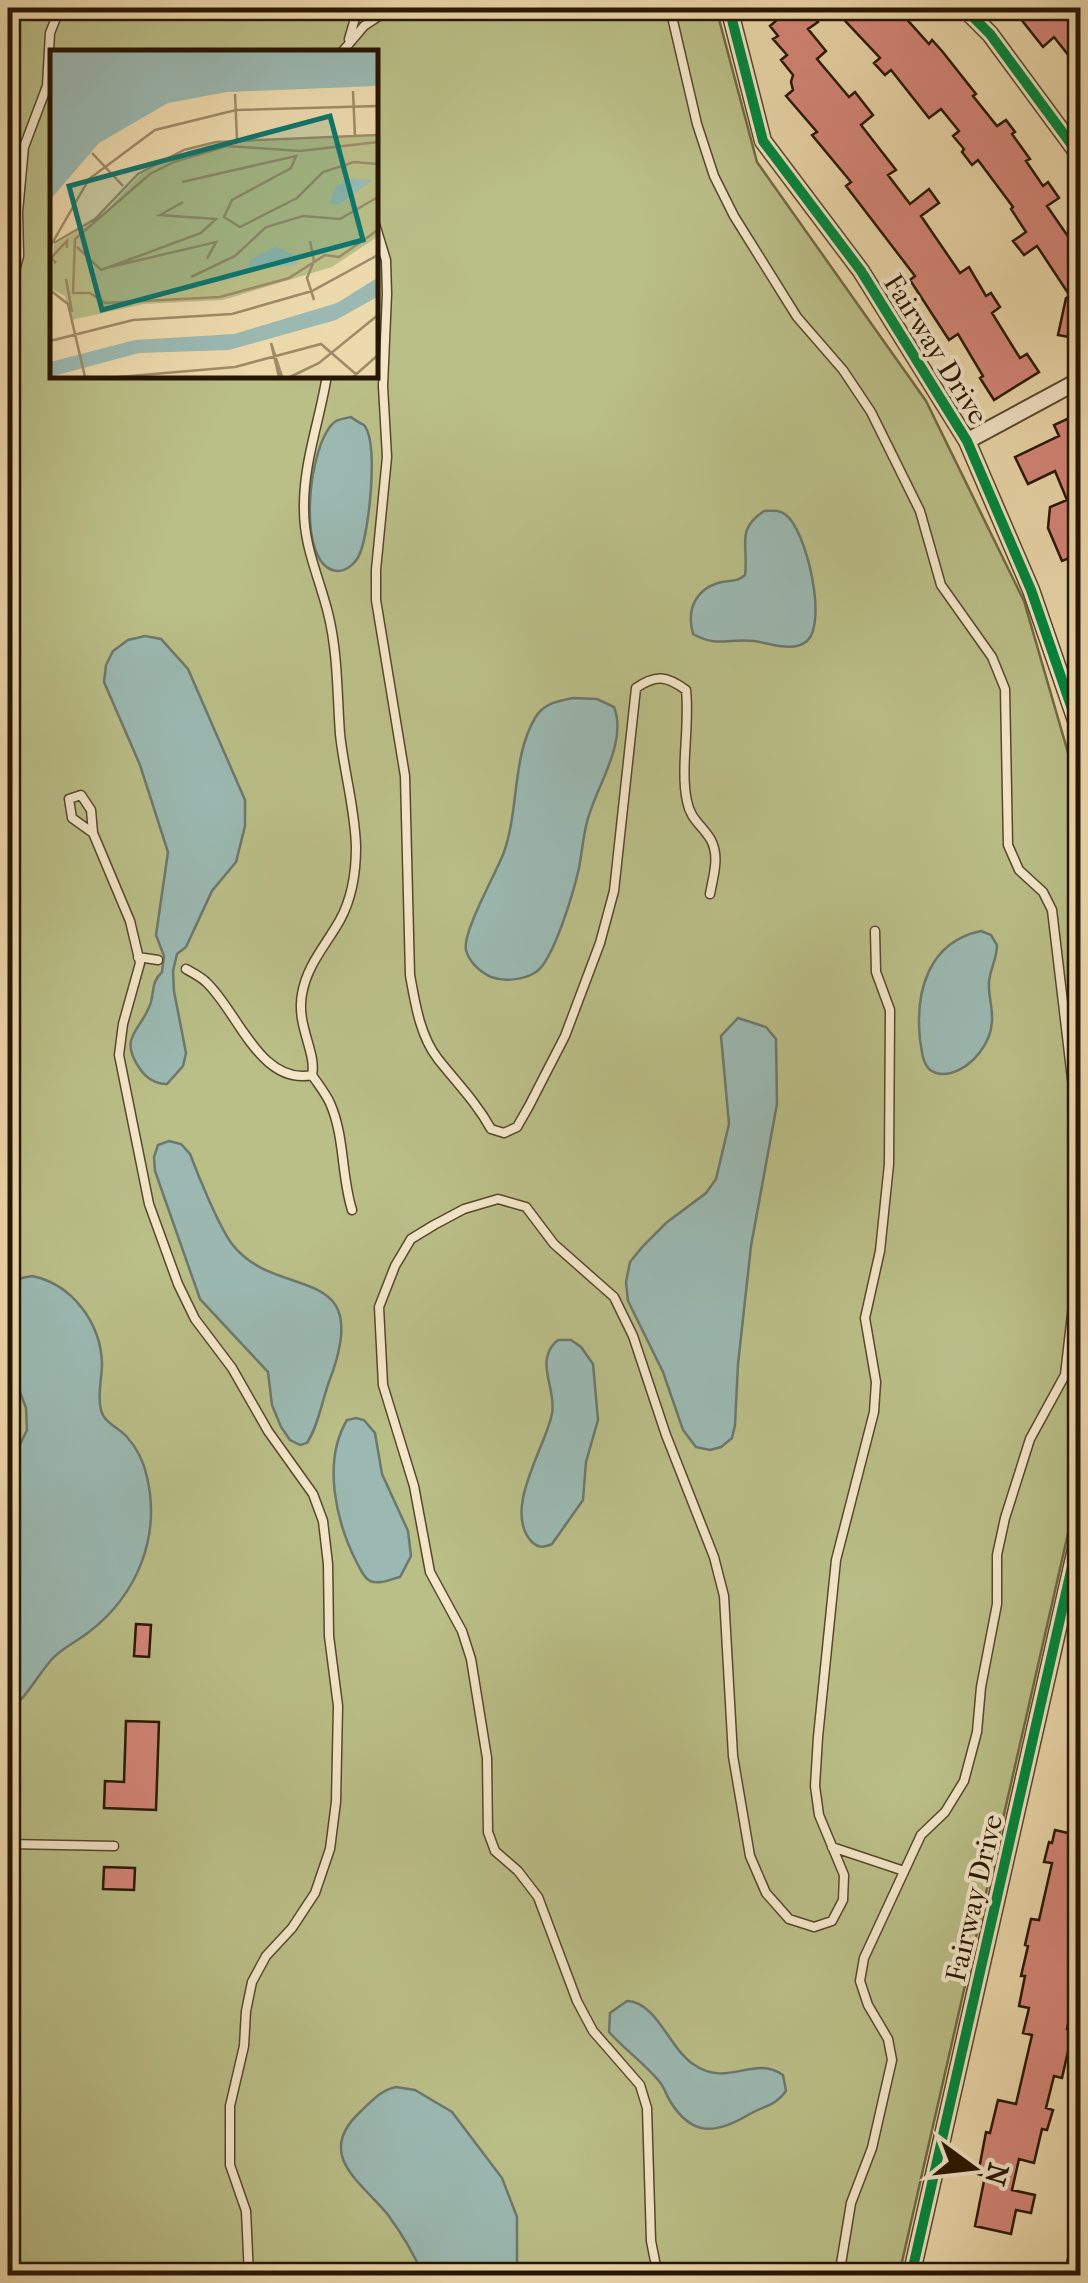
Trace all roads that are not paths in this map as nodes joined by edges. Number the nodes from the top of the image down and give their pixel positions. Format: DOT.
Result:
graph roads {
  1 [pos="60,8"];
  2 [pos="358,8"];
  3 [pos="391,8"];
  4 [pos="670,8"];
  5 [pos="729,8"];
  6 [pos="964,8"];
  7 [pos="348,43"];
  8 [pos="343,50"];
  9 [pos="1080,156"];
  10 [pos="378,234"];
  11 [pos="8,295"];
  12 [pos="326,378"];
  13 [pos="1080,380"];
  14 [pos="967,442"];
  15 [pos="1080,732"];
  16 [pos="93,833"];
  17 [pos="710,894"];
  18 [pos="875,932"];
  19 [pos="138,957"];
  20 [pos="158,960"];
  21 [pos="186,969"];
  22 [pos="312,1075"];
  23 [pos="1080,1146"];
  24 [pos="352,1210"];
  25 [pos="1080,1245"];
  26 [pos="1080,1530"];
  27 [pos="8,1844"];
  28 [pos="114,1846"];
  29 [pos="831,1846"];
  30 [pos="904,1871"];
  31 [pos="249,2276"];
  32 [pos="658,2276"];
  33 [pos="840,2276"];
  34 [pos="911,2276"];
  1 -- 11 [label="lane"];
  2 -- 7 [label="lane"];
  3 -- 7 [label="lane"];
  4 -- 23 [label="lane"];
  5 -- 14 [label="street, Fairway Drive"];
  6 -- 9 [label="street"];
  7 -- 8 [label="lane"];
  10 -- 17 [label="lane"];
  12 -- 22 [label="lane"];
  13 -- 14 [label="street"];
  14 -- 15 [label="street, Fairway Drive"];
  16 -- 16 [label="lane"];
  16 -- 19 [label="lane"];
  18 -- 29 [label="lane"];
  19 -- 20 [label="lane"];
  19 -- 31 [label="lane"];
  21 -- 22 [label="lane"];
  22 -- 24 [label="lane"];
  25 -- 30 [label="lane"];
  26 -- 34 [label="street, Fairway Drive"];
  27 -- 28 [label="lane"];
  29 -- 30 [label="lane"];
  29 -- 32 [label="lane"];
  30 -- 33 [label="lane"];
}
